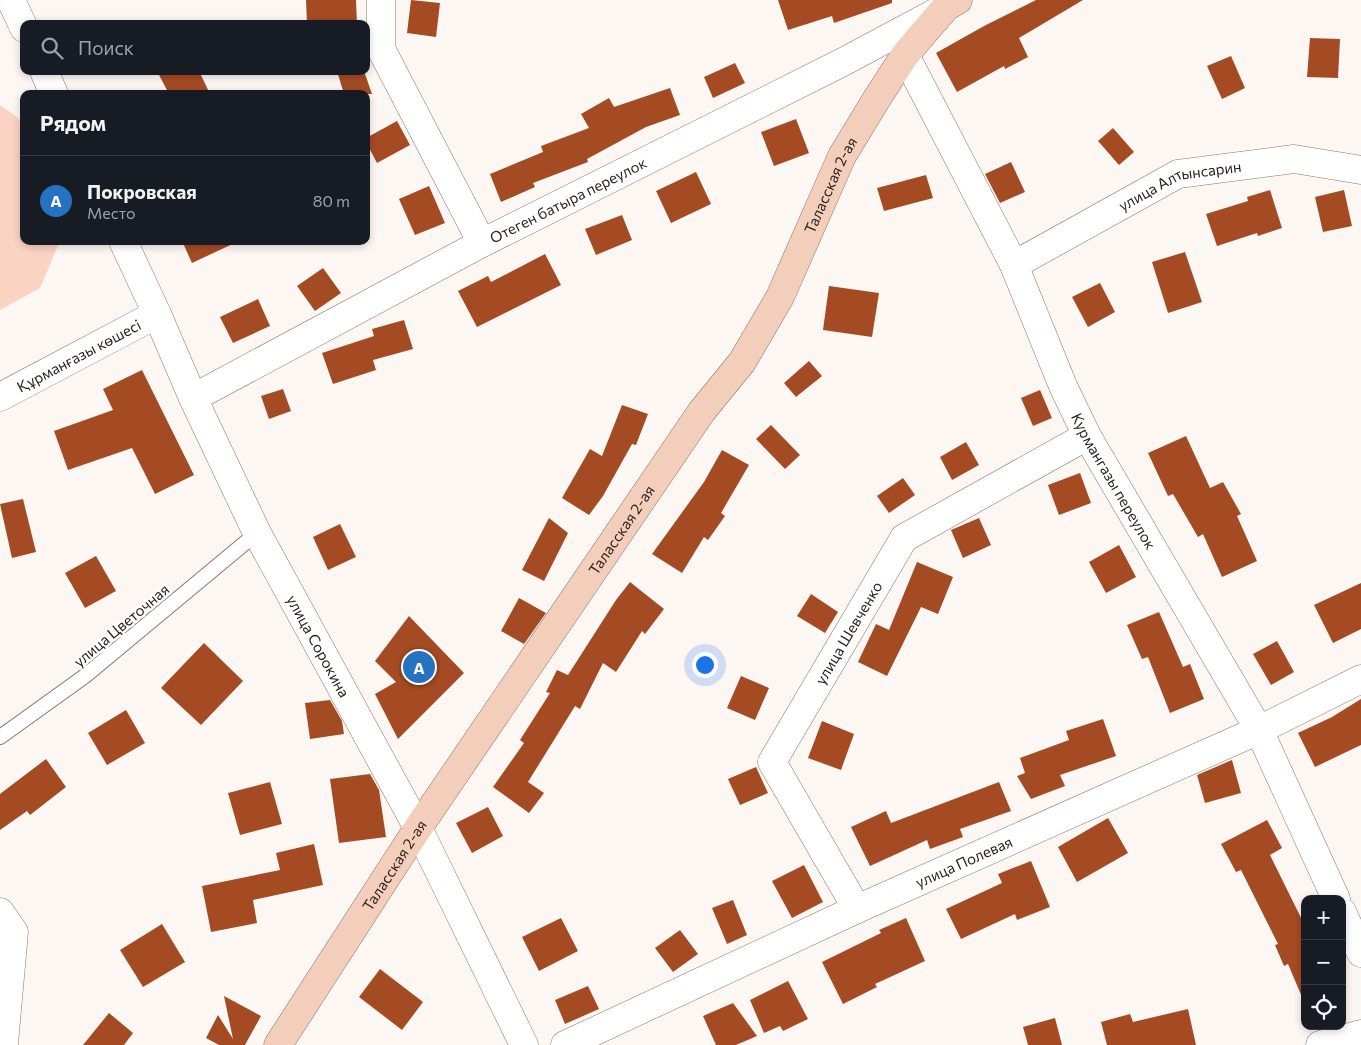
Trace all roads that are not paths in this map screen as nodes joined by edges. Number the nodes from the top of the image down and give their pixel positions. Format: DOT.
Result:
graph roads {
  1 [pos="11,0"];
  2 [pos="381,0"];
  3 [pos="952,3"];
  4 [pos="20,20"];
  5 [pos="906,55"];
  6 [pos="46,75"];
  7 [pos="52,90"];
  8 [pos="1361,170"];
  9 [pos="482,242"];
  10 [pos="125,245"];
  11 [pos="1014,265"];
  12 [pos="157,314"];
  13 [pos="0,397"];
  14 [pos="193,398"];
  15 [pos="1087,436"];
  16 [pos="257,533"];
  17 [pos="1361,679"];
  18 [pos="1259,730"];
  19 [pos="0,737"];
  20 [pos="418,828"];
  21 [pos="1334,895"];
  22 [pos="857,909"];
  23 [pos="0,912"];
  24 [pos="1346,921"];
  25 [pos="1361,953"];
  26 [pos="1361,1034"];
  27 [pos="2,1045"];
  28 [pos="278,1045"];
  29 [pos="524,1045"];
  30 [pos="565,1045"];
  31 [pos="1320,1045"];
  1 -- 4 [label="street"];
  2 -- 9 [label="street"];
  3 -- 5 [label="street, Таласская 2-ая"];
  3 -- 9 [label="street, Отеген батыра переулок"];
  5 -- 11 [label="street, Курмангазы переулок"];
  5 -- 20 [label="street, Таласская 2-ая"];
  6 -- 7 [label="street"];
  8 -- 11 [label="street, улица Алтынсарин"];
  9 -- 14 [label="street, Отеген батыра переулок"];
  10 -- 12 [label="street, улица Сорокина"];
  11 -- 15 [label="street, Курмангазы переулок"];
  12 -- 13 [label="street, Құрманғазы көшесі"];
  12 -- 14 [label="street, улица Сорокина"];
  14 -- 16 [label="street, улица Сорокина"];
  15 -- 18 [label="street, Курмангазы переулок"];
  15 -- 22 [label="street, улица Шевченко"];
  16 -- 19 [label="lane, улица Цветочная"];
  16 -- 20 [label="street, улица Сорокина"];
  17 -- 18 [label="street, улица Полевая"];
  18 -- 21 [label="street, Курмангазы переулок"];
  18 -- 22 [label="street, улица Полевая"];
  20 -- 28 [label="street, Таласская 2-ая"];
  20 -- 29 [label="street, улица Сорокина"];
  22 -- 30 [label="street, улица Полевая"];
  23 -- 27 [label="street"];
  24 -- 25 [label="street"];
  26 -- 31 [label="street"];
}
